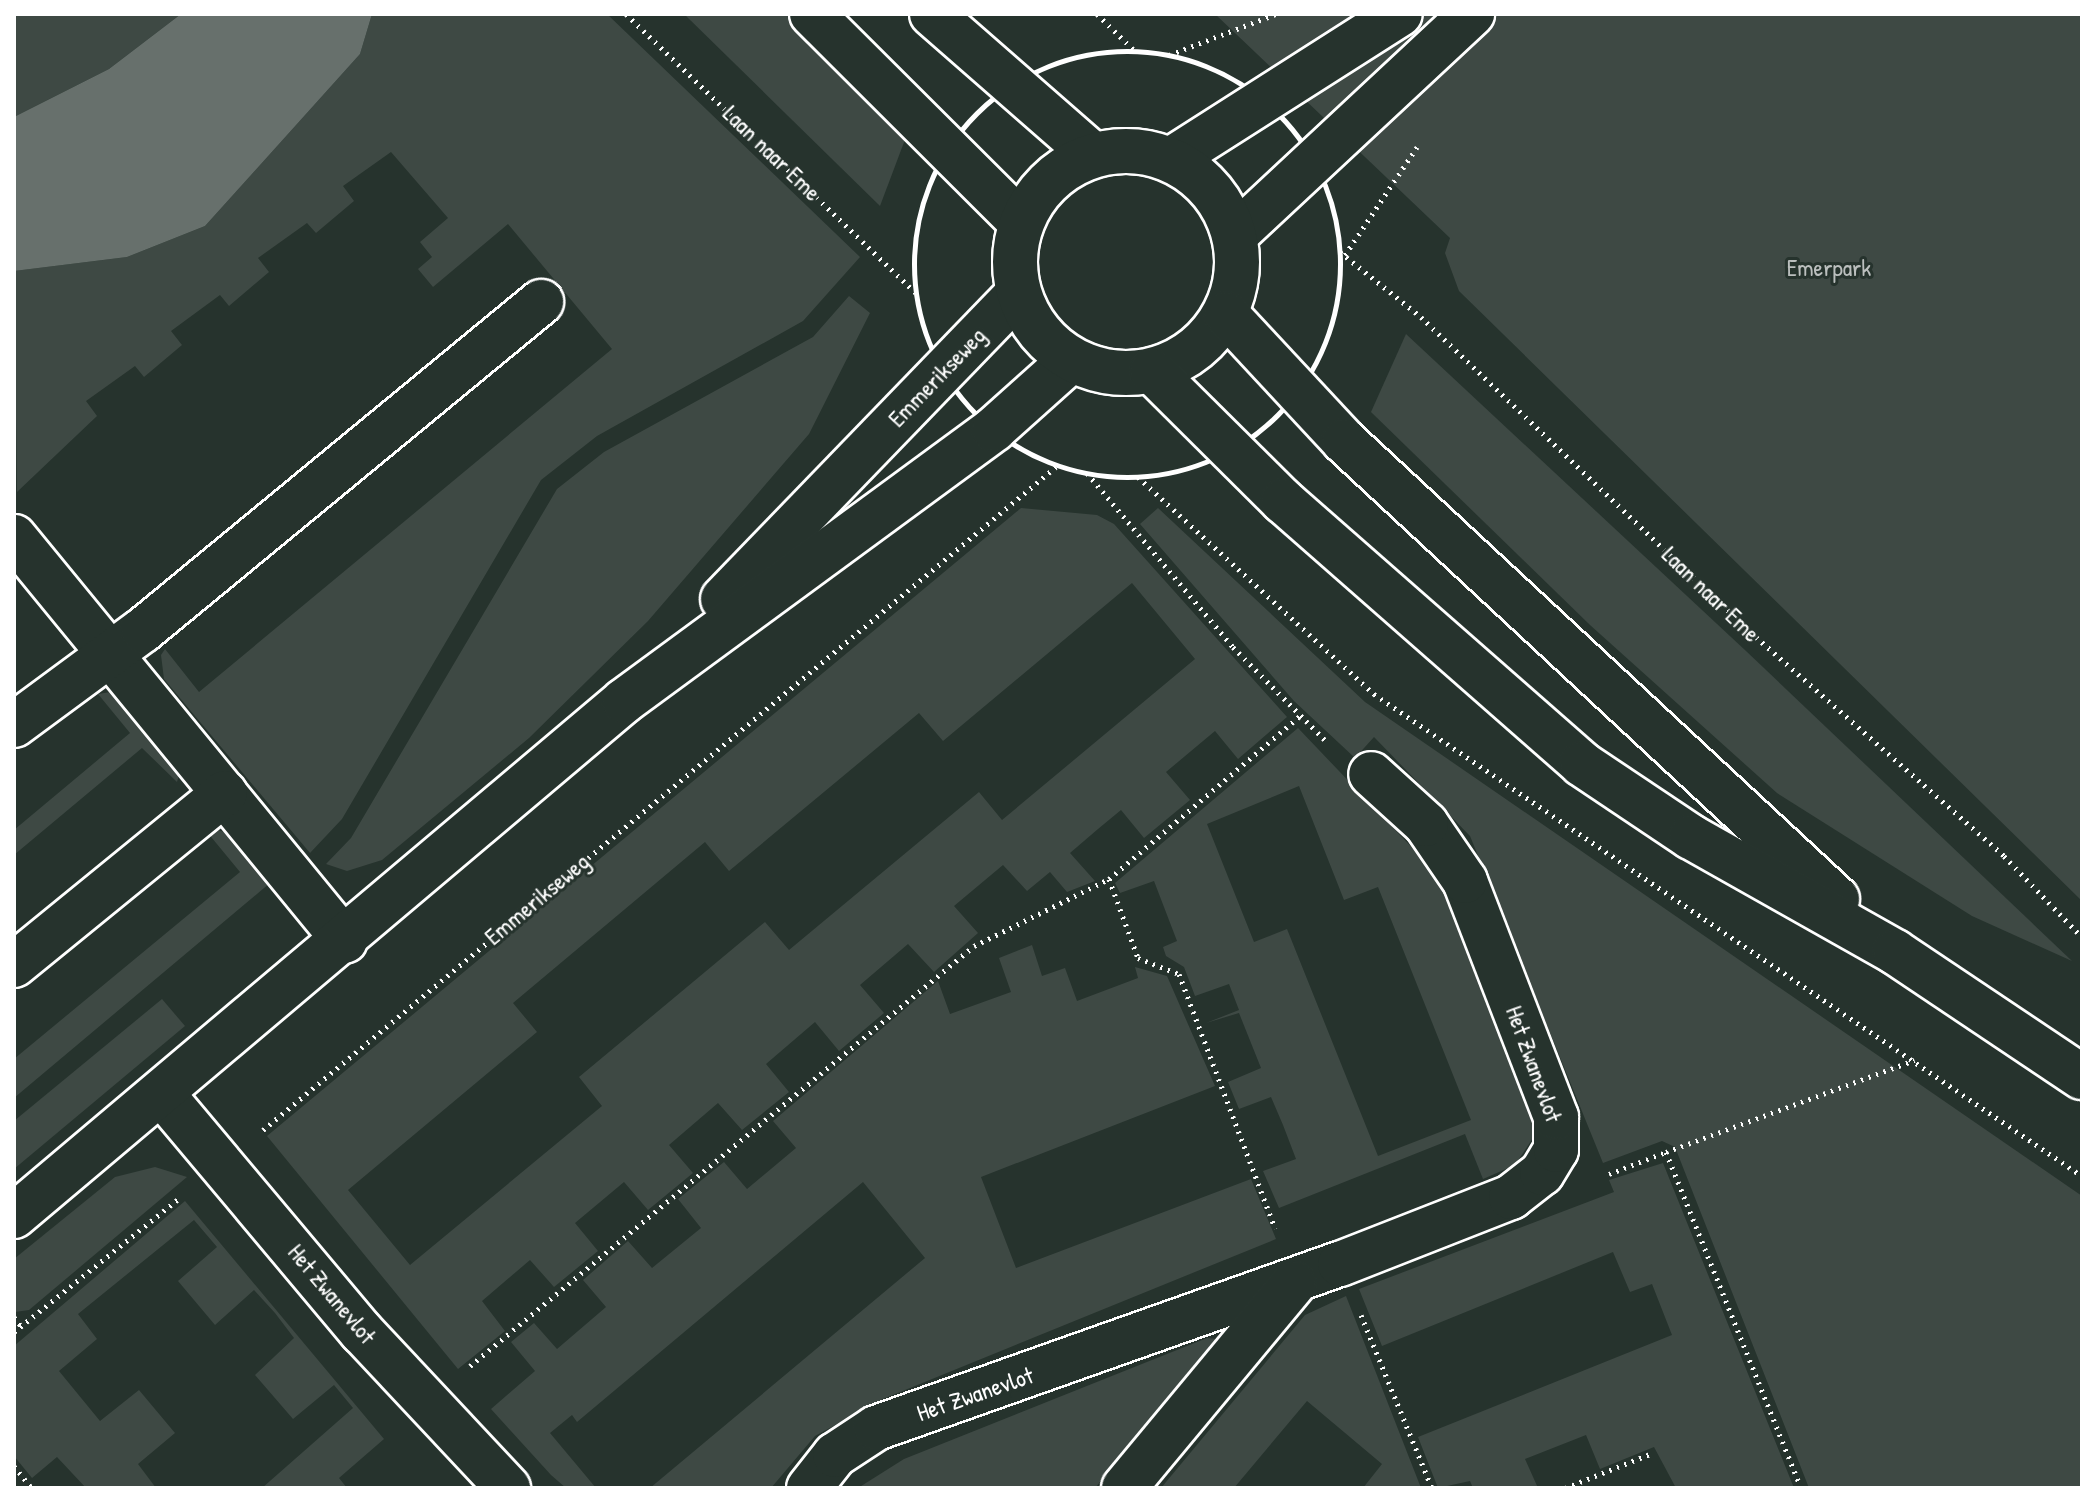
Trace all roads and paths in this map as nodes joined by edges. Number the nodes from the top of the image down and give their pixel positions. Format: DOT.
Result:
graph roads {
  1 [pos="626,14"];
  2 [pos="812,14"];
  3 [pos="932,14"];
  4 [pos="1097,14"];
  5 [pos="1276,14"];
  6 [pos="1400,14"];
  7 [pos="1472,14"];
  8 [pos="1136,52"];
  9 [pos="1169,55"];
  10 [pos="1011,86"];
  11 [pos="1264,100"];
  12 [pos="950,146"];
  13 [pos="1092,154"];
  14 [pos="1172,159"];
  15 [pos="1314,161"];
  16 [pos="1020,221"];
  17 [pos="1236,234"];
  18 [pos="1340,252"];
  19 [pos="916,294"];
  20 [pos="1018,294"];
  21 [pos="541,302"];
  22 [pos="1226,314"];
  23 [pos="1071,360"];
  24 [pos="942,369"];
  25 [pos="1152,371"];
  26 [pos="1296,394"];
  27 [pos="994,429"];
  28 [pos="1233,449"];
  29 [pos="1058,465"];
  30 [pos="1086,472"];
  31 [pos="14,537"];
  32 [pos="108,649"];
  33 [pos="624,701"];
  34 [pos="1300,716"];
  35 [pos="14,725"];
  36 [pos="1371,774"];
  37 [pos="225,793"];
  38 [pos="1109,879"];
  39 [pos="2082,937"];
  40 [pos="345,941"];
  41 [pos="1895,952"];
  42 [pos="14,965"];
  43 [pos="1915,1060"];
  44 [pos="2082,1077"];
  45 [pos="162,1094"];
  46 [pos="1666,1152"];
  47 [pos="222,1163"];
  48 [pos="1542,1173"];
  49 [pos="14,1216"];
  50 [pos="1340,1264"];
  51 [pos="1296,1281"];
  52 [pos="14,1317"];
  53 [pos="21,1326"];
  54 [pos="14,1332"];
  55 [pos="426,1403"];
  56 [pos="1650,1454"];
  57 [pos="14,1466"];
  58 [pos="32,1488"];
  59 [pos="508,1488"];
  60 [pos="809,1488"];
  61 [pos="1124,1488"];
  62 [pos="1432,1488"];
  63 [pos="1565,1488"];
  64 [pos="1801,1488"];
  1 -- 19 [label="path, Laan naar Eme"];
  2 -- 12 [label="street"];
  3 -- 10 [label="street"];
  4 -- 8 [label="path"];
  5 -- 9 [label="path"];
  6 -- 11 [label="street"];
  7 -- 15 [label="street"];
  8 -- 9 [label="path"];
  8 -- 10 [label="path"];
  9 -- 11 [label="path"];
  10 -- 12 [label="path"];
  10 -- 13 [label="street"];
  11 -- 14 [label="street"];
  11 -- 15 [label="path"];
  12 -- 16 [label="street"];
  12 -- 19 [label="path"];
  13 -- 14 [label="street"];
  13 -- 16 [label="street"];
  14 -- 17 [label="street"];
  15 -- 17 [label="street"];
  15 -- 18 [label="path"];
  16 -- 20 [label="street"];
  17 -- 22 [label="street"];
  18 -- 26 [label="path"];
  18 -- 39 [label="path, Laan naar Eme"];
  19 -- 24 [label="path"];
  20 -- 23 [label="street"];
  20 -- 24 [label="street, Emmerikseweg"];
  21 -- 32 [label="street"];
  22 -- 25 [label="street"];
  22 -- 26 [label="street"];
  23 -- 25 [label="street"];
  23 -- 27 [label="street, Emmerikseweg"];
  24 -- 27 [label="path"];
  24 -- 33 [label="street, Emmerikseweg"];
  25 -- 28 [label="street"];
  26 -- 28 [label="path"];
  26 -- 41 [label="street"];
  27 -- 29 [label="path"];
  27 -- 33 [label="street, Emmerikseweg"];
  28 -- 30 [label="path"];
  28 -- 41 [label="street"];
  29 -- 30 [label="path"];
  29 -- 47 [label="path, Emmerikseweg"];
  30 -- 34 [label="path"];
  31 -- 32 [label="street"];
  32 -- 35 [label="street"];
  32 -- 37 [label="street"];
  33 -- 40 [label="street, Emmerikseweg"];
  34 -- 36 [label="path"];
  34 -- 38 [label="path"];
  36 -- 48 [label="street, Het Zwanevlot"];
  37 -- 40 [label="street"];
  37 -- 42 [label="street"];
  38 -- 51 [label="path"];
  38 -- 55 [label="path"];
  40 -- 45 [label="street, Emmerikseweg"];
  41 -- 44 [label="street"];
  43 -- 46 [label="path"];
  45 -- 47 [label="street, Het Zwanevlot"];
  45 -- 49 [label="street, Emmerikseweg"];
  46 -- 48 [label="path"];
  46 -- 64 [label="path"];
  47 -- 53 [label="path, Emmerikseweg"];
  47 -- 55 [label="street, Het Zwanevlot"];
  48 -- 50 [label="street, Het Zwanevlot"];
  50 -- 51 [label="street, Het Zwanevlot"];
  50 -- 62 [label="path"];
  51 -- 60 [label="street, Het Zwanevlot"];
  51 -- 61 [label="street, Het Zwanevlot"];
  52 -- 53 [label="path"];
  53 -- 54 [label="path, Emmerikseweg"];
  55 -- 59 [label="street, Het Zwanevlot"];
  56 -- 63 [label="path"];
  57 -- 58 [label="path"];
}
